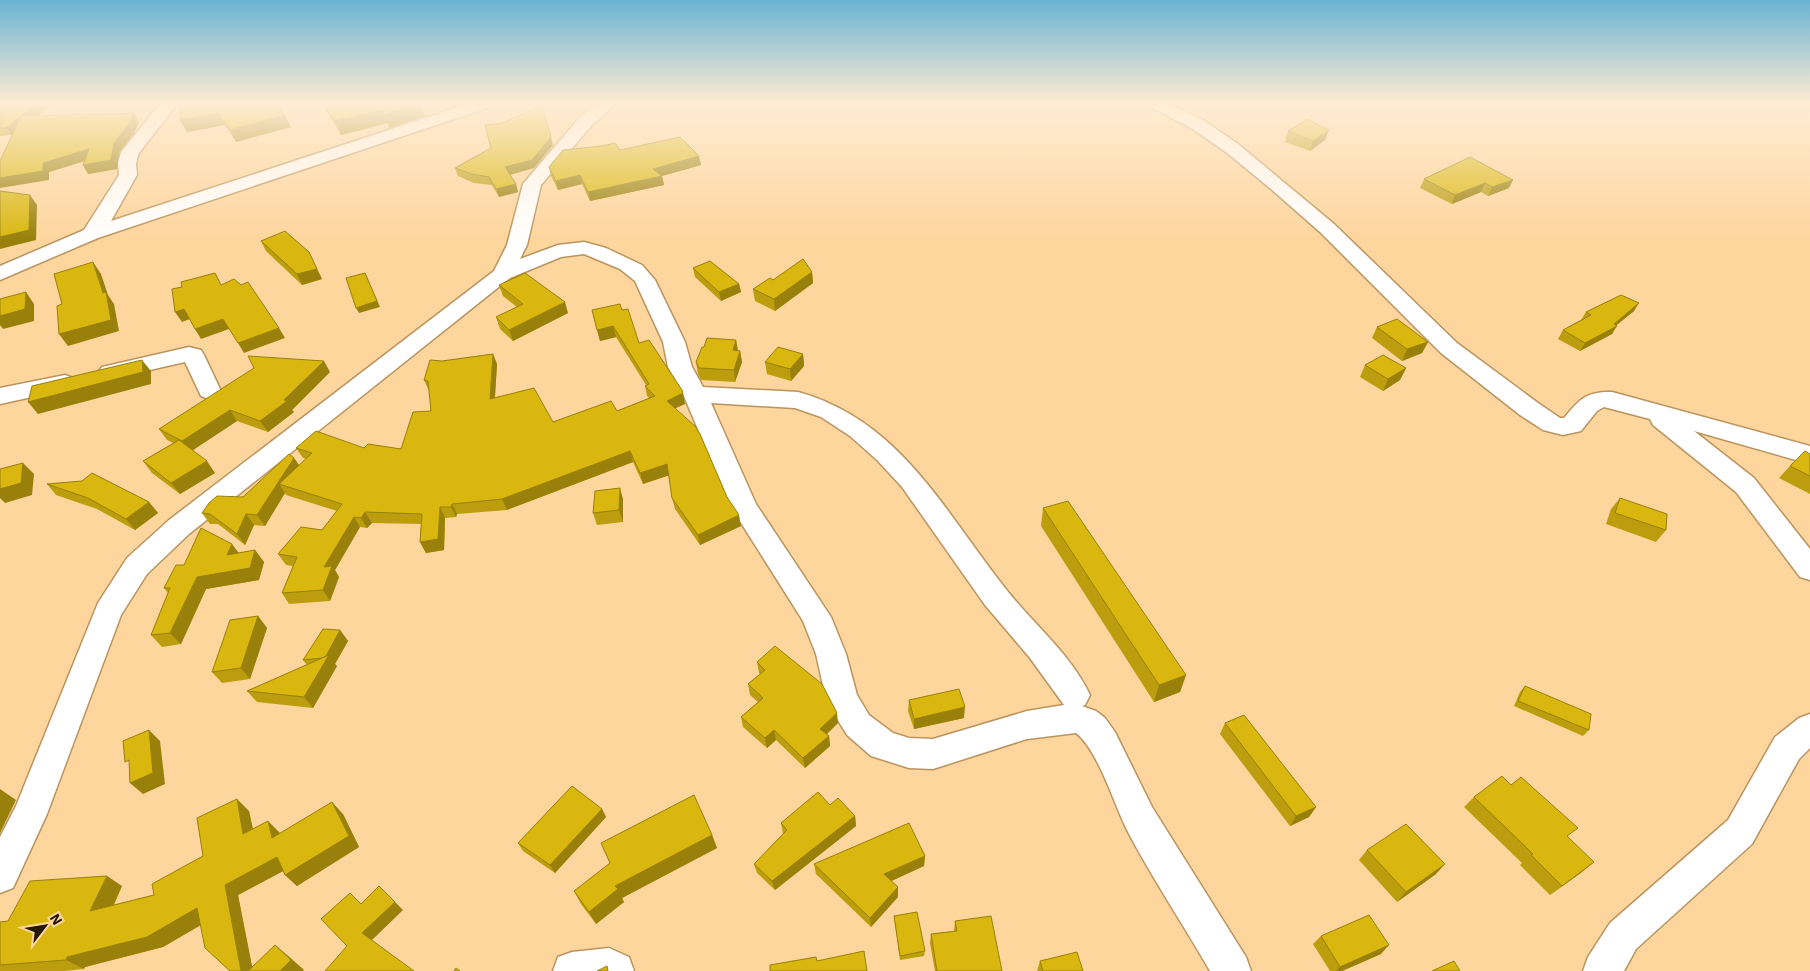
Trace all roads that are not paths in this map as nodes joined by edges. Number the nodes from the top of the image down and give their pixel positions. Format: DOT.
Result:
graph roads {
  1 [pos="132,149"];
  2 [pos="347,149"];
  3 [pos="561,149"];
  4 [pos="1234,149"];
  5 [pos="91,234"];
  6 [pos="0,274"];
  7 [pos="503,274"];
  8 [pos="209,391"];
  9 [pos="695,394"];
  10 [pos="0,396"];
  11 [pos="1652,411"];
  12 [pos="1810,455"];
  13 [pos="1810,568"];
  14 [pos="1074,695"];
  15 [pos="1810,728"];
  16 [pos="0,875"];
  17 [pos="572,971"];
  18 [pos="615,971"];
  19 [pos="1232,971"];
  20 [pos="1602,971"];
  1 -- 5 [label="street"];
  2 -- 5 [label="street"];
  3 -- 7 [label="street"];
  4 -- 11 [label="street"];
  5 -- 6 [label="street"];
  7 -- 9 [label="street"];
  7 -- 16 [label="street"];
  8 -- 10 [label="street"];
  9 -- 14 [label="street"];
  9 -- 19 [label="street"];
  11 -- 12 [label="street"];
  11 -- 13 [label="street"];
  15 -- 20 [label="street"];
  17 -- 18 [label="street"];
}
